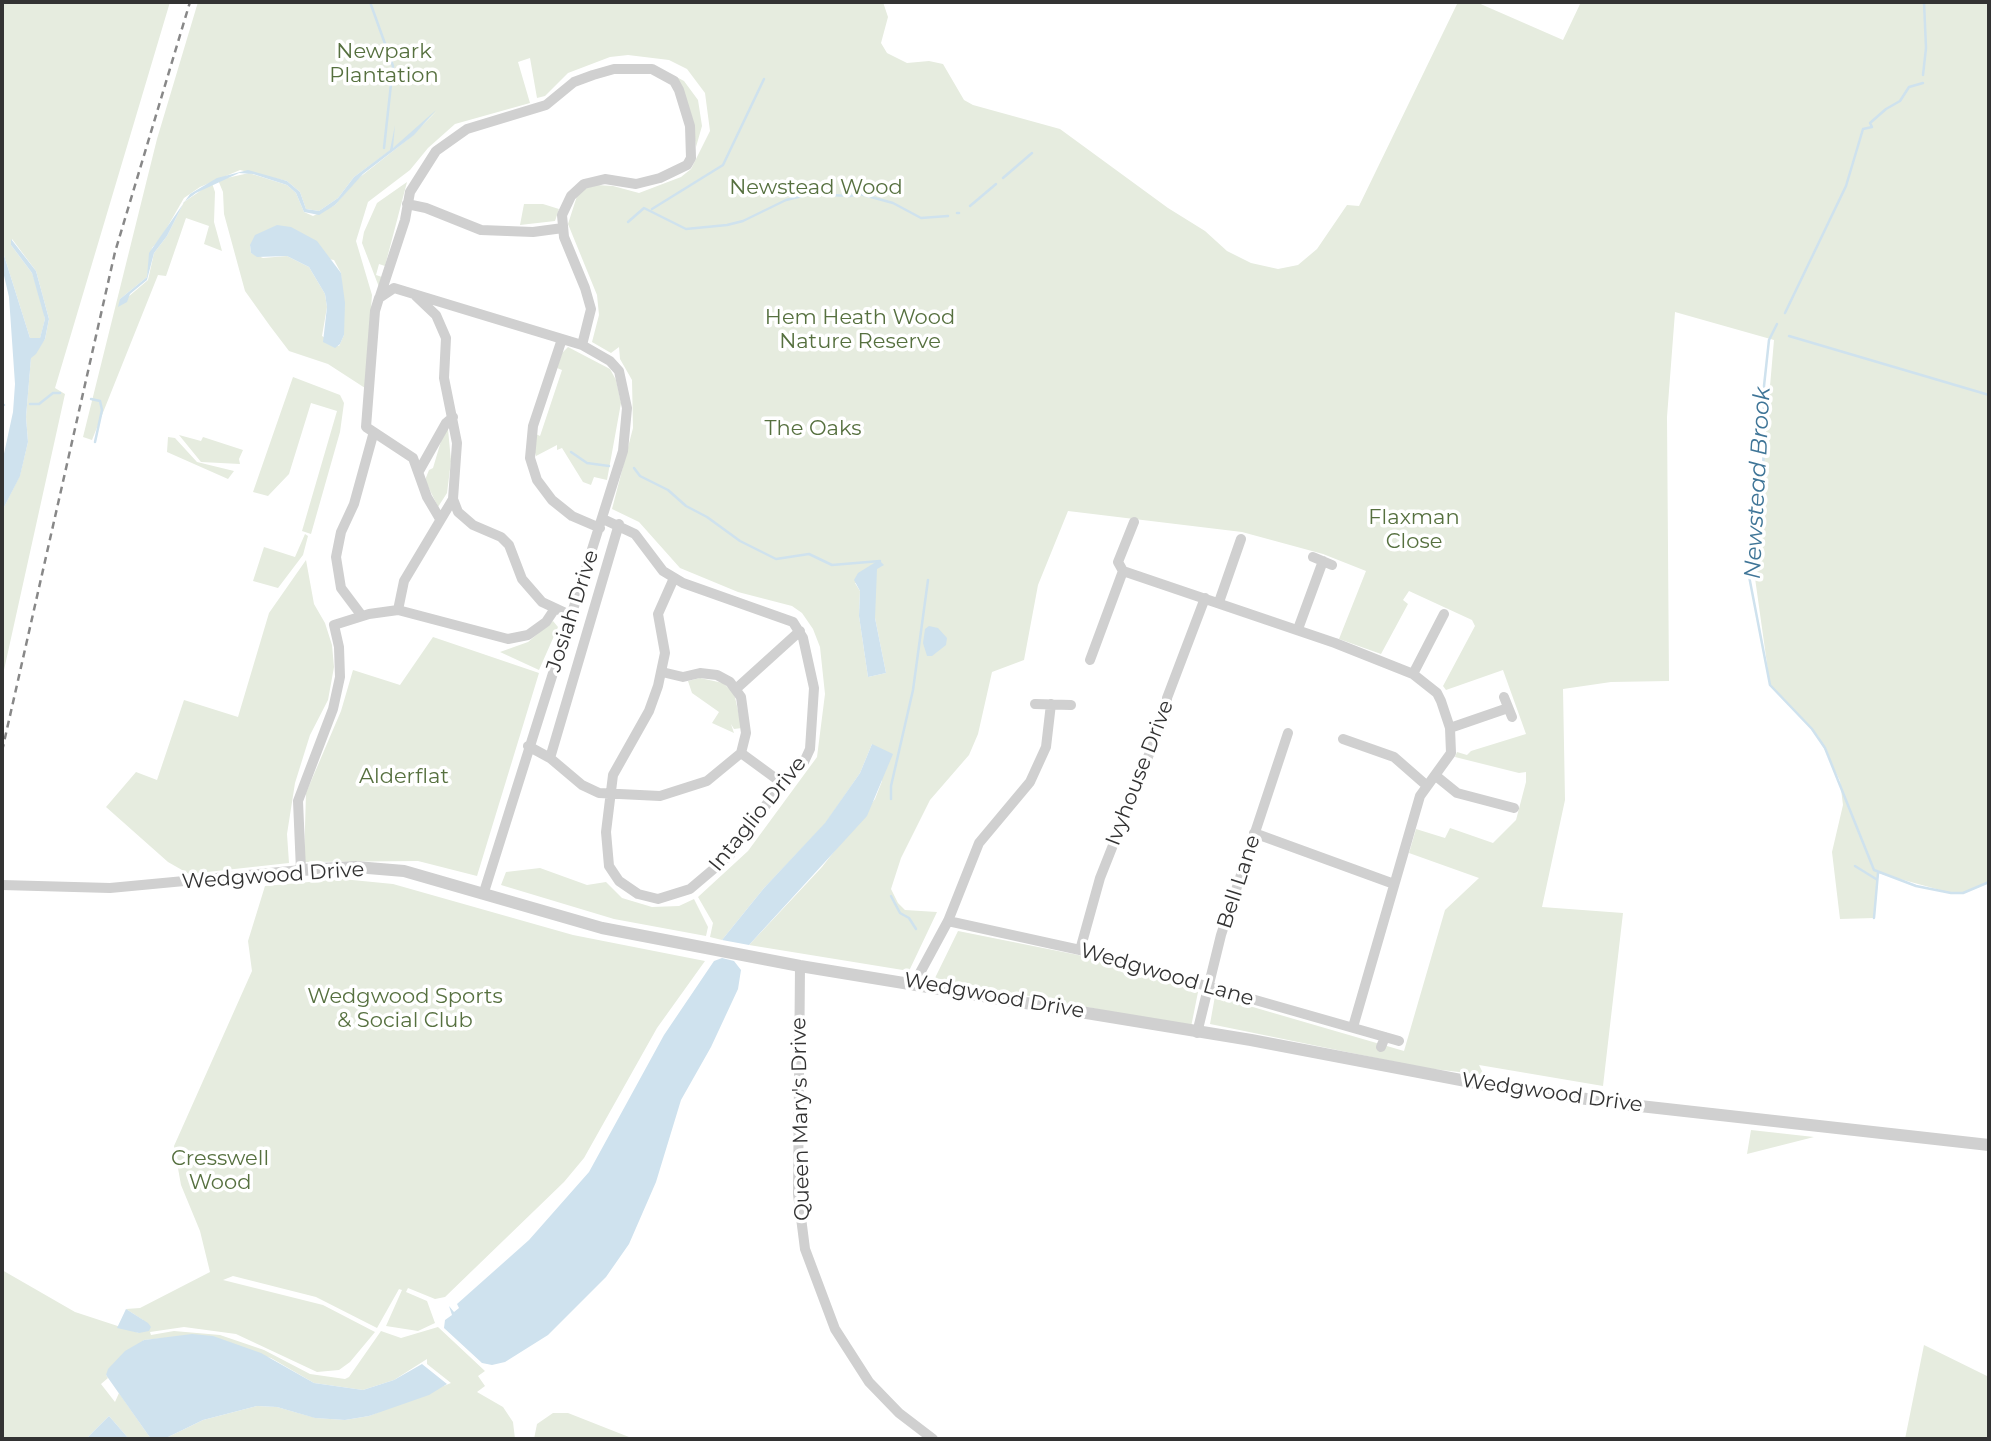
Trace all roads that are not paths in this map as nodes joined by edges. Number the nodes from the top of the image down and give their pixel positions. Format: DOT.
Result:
graph roads {
  1 [pos="407,204"];
  2 [pos="563,228"];
  3 [pos="392,260"];
  4 [pos="408,291"];
  5 [pos="379,298"];
  6 [pos="562,339"];
  7 [pos="582,345"];
  8 [pos="453,417"];
  9 [pos="373,435"];
  10 [pos="419,471"];
  11 [pos="453,499"];
  12 [pos="440,519"];
  13 [pos="602,523"];
  14 [pos="1135,523"];
  15 [pos="619,524"];
  16 [pos="1240,539"];
  17 [pos="1323,561"];
  18 [pos="1122,571"];
  19 [pos="674,578"];
  20 [pos="1205,598"];
  21 [pos="1219,602"];
  22 [pos="398,610"];
  23 [pos="554,610"];
  24 [pos="1444,614"];
  25 [pos="362,616"];
  26 [pos="572,616"];
  27 [pos="1298,629"];
  28 [pos="800,631"];
  29 [pos="1090,660"];
  30 [pos="662,672"];
  31 [pos="1413,674"];
  32 [pos="737,688"];
  33 [pos="1504,697"];
  34 [pos="1035,704"];
  35 [pos="1051,704"];
  36 [pos="1071,705"];
  37 [pos="1450,728"];
  38 [pos="1288,733"];
  39 [pos="1343,739"];
  40 [pos="528,746"];
  41 [pos="741,753"];
  42 [pos="550,758"];
  43 [pos="1436,776"];
  44 [pos="782,783"];
  45 [pos="1426,785"];
  46 [pos="609,794"];
  47 [pos="1510,810"];
  48 [pos="1254,833"];
  49 [pos="301,870"];
  50 [pos="1394,884"];
  51 [pos="2,885"];
  52 [pos="484,892"];
  53 [pos="948,921"];
  54 [pos="1080,950"];
  55 [pos="800,965"];
  56 [pos="915,982"];
  57 [pos="1208,987"];
  58 [pos="1353,1027"];
  59 [pos="1197,1033"];
  60 [pos="1399,1041"];
  61 [pos="1989,1145"];
  62 [pos="933,1439"];
  1 -- 2 [label="street"];
  1 -- 2 [label="street"];
  1 -- 3 [label="street"];
  2 -- 7 [label="street"];
  3 -- 4 [label="street"];
  3 -- 5 [label="street"];
  4 -- 5 [label="street"];
  4 -- 6 [label="street, Josiah Drive"];
  4 -- 8 [label="street"];
  5 -- 9 [label="street"];
  6 -- 7 [label="street, Josiah Drive"];
  6 -- 13 [label="street"];
  7 -- 13 [label="street, Josiah Drive"];
  8 -- 10 [label="street"];
  8 -- 11 [label="street"];
  9 -- 10 [label="street"];
  9 -- 25 [label="street"];
  10 -- 12 [label="street"];
  11 -- 12 [label="street"];
  11 -- 23 [label="street"];
  12 -- 22 [label="street"];
  13 -- 15 [label="street"];
  13 -- 26 [label="street, Josiah Drive"];
  14 -- 18 [label="street"];
  15 -- 19 [label="street"];
  15 -- 42 [label="street"];
  16 -- 21 [label="street"];
  17 -- 27 [label="street"];
  18 -- 20 [label="street"];
  18 -- 29 [label="street"];
  19 -- 28 [label="street"];
  19 -- 30 [label="street, Intaglio Drive"];
  20 -- 21 [label="street"];
  20 -- 54 [label="street, Ivyhouse Drive"];
  21 -- 27 [label="street"];
  22 -- 23 [label="street"];
  22 -- 25 [label="street"];
  23 -- 26 [label="street"];
  24 -- 31 [label="street"];
  25 -- 49 [label="street"];
  26 -- 40 [label="street, Josiah Drive"];
  27 -- 31 [label="street"];
  28 -- 32 [label="street"];
  28 -- 44 [label="street, Intaglio Drive"];
  30 -- 32 [label="street"];
  30 -- 46 [label="street, Intaglio Drive"];
  31 -- 37 [label="street"];
  32 -- 41 [label="street"];
  33 -- 37 [label="street"];
  34 -- 35 [label="street"];
  35 -- 36 [label="street"];
  35 -- 53 [label="street"];
  37 -- 43 [label="street"];
  38 -- 48 [label="street, Bell Lane"];
  39 -- 45 [label="street"];
  40 -- 42 [label="street"];
  40 -- 52 [label="street, Josiah Drive"];
  41 -- 44 [label="street"];
  41 -- 46 [label="street"];
  42 -- 46 [label="street"];
  43 -- 45 [label="street"];
  43 -- 47 [label="street"];
  44 -- 46 [label="street, Intaglio Drive"];
  45 -- 50 [label="street"];
  48 -- 50 [label="street"];
  48 -- 57 [label="street, Bell Lane"];
  49 -- 51 [label="street, Wedgwood Drive"];
  49 -- 52 [label="street, Wedgwood Drive"];
  50 -- 58 [label="street"];
  52 -- 55 [label="street, Wedgwood Drive"];
  53 -- 54 [label="street, Wedgwood Lane"];
  53 -- 56 [label="street"];
  54 -- 57 [label="street, Wedgwood Lane"];
  55 -- 56 [label="street, Wedgwood Drive"];
  55 -- 62 [label="street, Queen Mary's Drive"];
  56 -- 59 [label="street, Wedgwood Drive"];
  57 -- 58 [label="street, Wedgwood Lane"];
  57 -- 59 [label="street, Bell Lane"];
  58 -- 60 [label="street, Wedgwood Lane"];
  59 -- 61 [label="street, Wedgwood Drive"];
}
